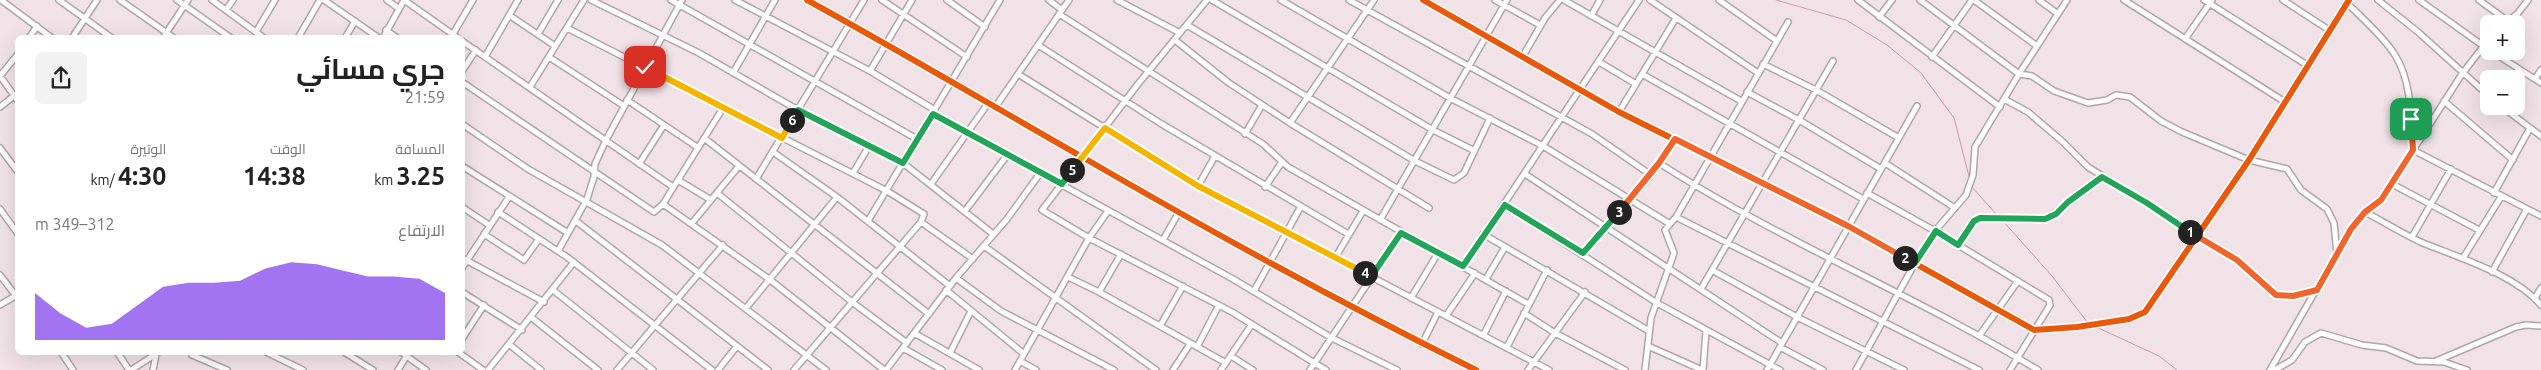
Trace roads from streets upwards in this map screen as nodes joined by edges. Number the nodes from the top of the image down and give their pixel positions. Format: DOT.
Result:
graph roads {
  1 [pos="1,0"];
  2 [pos="60,0"];
  3 [pos="97,0"];
  4 [pos="120,0"];
  5 [pos="177,0"];
  6 [pos="212,0"];
  7 [pos="233,0"];
  8 [pos="275,0"];
  9 [pos="322,0"];
  10 [pos="387,0"];
  11 [pos="404,0"];
  12 [pos="473,0"];
  13 [pos="518,0"];
  14 [pos="558,0"];
  15 [pos="584,0"];
  16 [pos="591,0"];
  17 [pos="670,0"];
  18 [pos="735,0"];
  19 [pos="775,0"];
  20 [pos="807,0"];
  21 [pos="864,0"];
  22 [pos="882,0"];
  23 [pos="912,0"];
  24 [pos="947,0"];
  25 [pos="1000,0"];
  26 [pos="1049,0"];
  27 [pos="1069,0"];
  28 [pos="1117,0"];
  29 [pos="1199,0"];
  30 [pos="1212,0"];
  31 [pos="1281,0"];
  32 [pos="1350,0"];
  33 [pos="1374,0"];
  34 [pos="1423,0"];
  35 [pos="1495,0"];
  36 [pos="1560,0"];
  37 [pos="1564,0"];
  38 [pos="1600,0"];
  39 [pos="1639,0"];
  40 [pos="1650,0"];
  41 [pos="1719,0"];
  42 [pos="1858,0"];
  43 [pos="1892,0"];
  44 [pos="1920,0"];
  45 [pos="1973,0"];
  46 [pos="2039,0"];
  47 [pos="2067,0"];
  48 [pos="2124,0"];
  49 [pos="2204,0"];
  50 [pos="2283,0"];
  51 [pos="2378,0"];
  52 [pos="2419,0"];
  53 [pos="2479,0"];
  54 [pos="2528,0"];
  55 [pos="681,2"];
  56 [pos="1206,2"];
  57 [pos="1505,2"];
  58 [pos="2211,2"];
  59 [pos="2348,2"];
  60 [pos="186,3"];
  61 [pos="398,8"];
  62 [pos="226,10"];
  63 [pos="1367,10"];
  64 [pos="1060,12"];
  65 [pos="904,14"];
  66 [pos="2058,14"];
  67 [pos="510,15"];
  68 [pos="2497,15"];
  69 [pos="2514,15"];
  70 [pos="1591,16"];
  71 [pos="766,17"];
  72 [pos="1879,17"];
  73 [pos="85,18"];
  74 [pos="1676,18"];
  75 [pos="355,21"];
  76 [pos="1788,22"];
  77 [pos="850,23"];
  78 [pos="1187,25"];
  79 [pos="1540,25"];
  80 [pos="37,26"];
  81 [pos="985,26"];
  82 [pos="1954,26"];
  83 [pos="567,28"];
  84 [pos="386,30"];
  85 [pos="2329,30"];
  86 [pos="166,32"];
  87 [pos="256,32"];
  88 [pos="1180,33"];
  89 [pos="1619,33"];
  90 [pos="538,34"];
  91 [pos="31,35"];
  92 [pos="48,35"];
  93 [pos="74,35"];
  94 [pos="108,35"];
  95 [pos="164,35"];
  96 [pos="170,35"];
  97 [pos="227,35"];
  98 [pos="260,35"];
  99 [pos="300,35"];
  100 [pos="347,35"];
  101 [pos="375,35"];
  102 [pos="384,35"];
  103 [pos="393,35"];
  104 [pos="454,35"];
  105 [pos="456,35"];
  106 [pos="663,35"];
  107 [pos="1486,35"];
  108 [pos="1348,38"];
  109 [pos="2186,39"];
  110 [pos="1175,40"];
  111 [pos="1777,41"];
  112 [pos="465,43"];
  113 [pos="886,43"];
  114 [pos="750,44"];
  115 [pos="2480,44"];
  116 [pos="1038,45"];
  117 [pos="555,46"];
  118 [pos="2037,46"];
  119 [pos="476,50"];
  120 [pos="2480,50"];
  121 [pos="833,52"];
  122 [pos="1654,53"];
  123 [pos="1523,56"];
  124 [pos="15,57"];
  125 [pos="485,57"];
  126 [pos="549,57"];
  127 [pos="967,57"];
  128 [pos="1932,57"];
  129 [pos="2504,60"];
  130 [pos="1833,61"];
  131 [pos="1599,62"];
  132 [pos="1763,64"];
  133 [pos="2307,65"];
  134 [pos="465,66"];
  135 [pos="645,67"];
  136 [pos="1468,67"];
  137 [pos="1327,68"];
  138 [pos="1150,70"];
  139 [pos="2541,70"];
  140 [pos="870,71"];
  141 [pos="733,73"];
  142 [pos="1758,73"];
  143 [pos="1018,74"];
  144 [pos="1642,74"];
  145 [pos="2019,74"];
  146 [pos="2462,74"];
  147 [pos="0,76"];
  148 [pos="2535,79"];
  149 [pos="816,81"];
  150 [pos="952,82"];
  151 [pos="2541,83"];
  152 [pos="465,84"];
  153 [pos="1636,84"];
  154 [pos="530,87"];
  155 [pos="2480,89"];
  156 [pos="1579,90"];
  157 [pos="1816,90"];
  158 [pos="1747,92"];
  159 [pos="15,97"];
  160 [pos="1308,98"];
  161 [pos="1450,98"];
  162 [pos="15,99"];
  163 [pos="2004,99"];
  164 [pos="627,100"];
  165 [pos="1126,100"];
  166 [pos="1741,101"];
  167 [pos="2444,101"];
  168 [pos="989,102"];
  169 [pos="2285,102"];
  170 [pos="1262,105"];
  171 [pos="624,106"];
  172 [pos="996,106"];
  173 [pos="1917,106"];
  174 [pos="0,107"];
  175 [pos="2000,107"];
  176 [pos="723,108"];
  177 [pos="798,110"];
  178 [pos="934,112"];
  179 [pos="1620,112"];
  180 [pos="2513,115"];
  181 [pos="1561,117"];
  182 [pos="1490,118"];
  183 [pos="1799,120"];
  184 [pos="1290,123"];
  185 [pos="1729,123"];
  186 [pos="664,125"];
  187 [pos="465,126"];
  188 [pos="1105,128"];
  189 [pos="2530,128"];
  190 [pos="1433,130"];
  191 [pos="969,132"];
  192 [pos="1245,134"];
  193 [pos="2541,136"];
  194 [pos="704,138"];
  195 [pos="782,138"];
  196 [pos="1899,138"];
  197 [pos="917,139"];
  198 [pos="1675,139"];
  199 [pos="606,140"];
  200 [pos="869,146"];
  201 [pos="1543,146"];
  202 [pos="0,148"];
  203 [pos="698,148"];
  204 [pos="1473,150"];
  205 [pos="2413,150"];
  206 [pos="773,152"];
  207 [pos="1781,152"];
  208 [pos="1008,154"];
  209 [pos="1214,156"];
  210 [pos="1710,156"];
  211 [pos="1083,158"];
  212 [pos="2249,160"];
  213 [pos="2513,160"];
  214 [pos="1415,161"];
  215 [pos="1282,162"];
  216 [pos="1885,162"];
  217 [pos="903,163"];
  218 [pos="1659,163"];
  219 [pos="640,164"];
  220 [pos="739,166"];
  221 [pos="15,168"];
  222 [pos="465,168"];
  223 [pos="1881,169"];
  224 [pos="2451,169"];
  225 [pos="1041,172"];
  226 [pos="595,173"];
  227 [pos="853,173"];
  228 [pos="1525,174"];
  229 [pos="1650,175"];
  230 [pos="2102,177"];
  231 [pos="756,179"];
  232 [pos="678,180"];
  233 [pos="1762,183"];
  234 [pos="931,184"];
  235 [pos="1062,184"];
  236 [pos="2392,184"];
  237 [pos="1693,185"];
  238 [pos="1198,186"];
  239 [pos="673,187"];
  240 [pos="1265,187"];
  241 [pos="887,190"];
  242 [pos="1398,190"];
  243 [pos="1867,193"];
  244 [pos="2494,193"];
  245 [pos="717,194"];
  246 [pos="2501,196"];
  247 [pos="509,197"];
  248 [pos="837,197"];
  249 [pos="1631,198"];
  250 [pos="1863,199"];
  251 [pos="711,200"];
  252 [pos="586,203"];
  253 [pos="663,204"];
  254 [pos="2430,204"];
  255 [pos="1505,205"];
  256 [pos="1300,208"];
  257 [pos="1429,208"];
  258 [pos="1955,208"];
  259 [pos="0,209"];
  260 [pos="465,209"];
  261 [pos="1108,210"];
  262 [pos="2527,210"];
  263 [pos="966,211"];
  264 [pos="1363,211"];
  265 [pos="498,212"];
  266 [pos="1179,212"];
  267 [pos="2365,212"];
  268 [pos="1745,213"];
  269 [pos="2541,216"];
  270 [pos="1676,217"];
  271 [pos="1380,220"];
  272 [pos="576,221"];
  273 [pos="868,221"];
  274 [pos="921,222"];
  275 [pos="692,223"];
  276 [pos="814,224"];
  277 [pos="1670,224"];
  278 [pos="490,225"];
  279 [pos="1607,226"];
  280 [pos="1848,226"];
  281 [pos="15,230"];
  282 [pos="2479,230"];
  283 [pos="1936,231"];
  284 [pos="568,233"];
  285 [pos="1401,233"];
  286 [pos="484,234"];
  287 [pos="993,234"];
  288 [pos="1287,234"];
  289 [pos="1348,234"];
  290 [pos="1483,234"];
  291 [pos="2195,236"];
  292 [pos="2412,237"];
  293 [pos="1089,238"];
  294 [pos="539,239"];
  295 [pos="1163,240"];
  296 [pos="1729,242"];
  297 [pos="723,245"];
  298 [pos="1958,245"];
  299 [pos="900,246"];
  300 [pos="984,246"];
  301 [pos="1505,247"];
  302 [pos="558,251"];
  303 [pos="791,252"];
  304 [pos="1438,253"];
  305 [pos="1583,253"];
  306 [pos="1121,254"];
  307 [pos="2337,254"];
  308 [pos="1831,257"];
  309 [pos="1335,258"];
  310 [pos="2463,258"];
  311 [pos="973,259"];
  312 [pos="465,260"];
  313 [pos="574,262"];
  314 [pos="1270,262"];
  315 [pos="1915,263"];
  316 [pos="1463,266"];
  317 [pos="1670,268"];
  318 [pos="1546,270"];
  319 [pos="1712,270"];
  320 [pos="2492,272"];
  321 [pos="700,273"];
  322 [pos="1475,273"];
  323 [pos="0,275"];
  324 [pos="877,275"];
  325 [pos="1068,277"];
  326 [pos="1371,277"];
  327 [pos="956,278"];
  328 [pos="769,279"];
  329 [pos="1486,279"];
  330 [pos="2018,281"];
  331 [pos="1183,286"];
  332 [pos="1814,286"];
  333 [pos="948,288"];
  334 [pos="2541,288"];
  335 [pos="1701,289"];
  336 [pos="553,290"];
  337 [pos="2317,290"];
  338 [pos="1254,291"];
  339 [pos="1506,291"];
  340 [pos="1100,292"];
  341 [pos="1585,292"];
  342 [pos="1898,292"];
  343 [pos="15,293"];
  344 [pos="465,294"];
  345 [pos="15,296"];
  346 [pos="1056,298"];
  347 [pos="1410,298"];
  348 [pos="2535,298"];
  349 [pos="678,299"];
  350 [pos="544,302"];
  351 [pos="852,302"];
  352 [pos="1657,303"];
  353 [pos="1528,304"];
  354 [pos="0,305"];
  355 [pos="484,305"];
  356 [pos="1219,305"];
  357 [pos="2541,305"];
  358 [pos="746,308"];
  359 [pos="1352,308"];
  360 [pos="1998,309"];
  361 [pos="971,311"];
  362 [pos="1438,312"];
  363 [pos="1524,313"];
  364 [pos="929,314"];
  365 [pos="1446,316"];
  366 [pos="1797,317"];
  367 [pos="532,318"];
  368 [pos="1882,320"];
  369 [pos="1252,324"];
  370 [pos="654,326"];
  371 [pos="1160,326"];
  372 [pos="2541,326"];
  373 [pos="829,328"];
  374 [pos="522,330"];
  375 [pos="1038,330"];
  376 [pos="2034,330"];
  377 [pos="1649,331"];
  378 [pos="1706,331"];
  379 [pos="914,333"];
  380 [pos="1555,333"];
  381 [pos="465,334"];
  382 [pos="1484,334"];
  383 [pos="1980,336"];
  384 [pos="1332,338"];
  385 [pos="907,342"];
  386 [pos="1190,344"];
  387 [pos="1422,344"];
  388 [pos="1781,345"];
  389 [pos="510,346"];
  390 [pos="737,346"];
  391 [pos="1648,346"];
  392 [pos="1197,347"];
  393 [pos="1507,347"];
  394 [pos="903,348"];
  395 [pos="1866,351"];
  396 [pos="631,353"];
  397 [pos="950,353"];
  398 [pos="1024,354"];
  399 [pos="63,355"];
  400 [pos="119,355"];
  401 [pos="156,355"];
  402 [pos="158,355"];
  403 [pos="192,355"];
  404 [pos="272,355"];
  405 [pos="349,355"];
  406 [pos="406,355"];
  407 [pos="407,355"];
  408 [pos="462,355"];
  409 [pos="807,356"];
  410 [pos="1231,356"];
  411 [pos="2018,358"];
  412 [pos="1020,361"];
  413 [pos="2435,361"];
  414 [pos="1534,362"];
  415 [pos="1226,363"];
  416 [pos="1315,363"];
  417 [pos="1769,367"];
  418 [pos="1468,368"];
  419 [pos="73,370"];
  420 [pos="130,370"];
  421 [pos="153,370"];
  422 [pos="227,370"];
  423 [pos="303,370"];
  424 [pos="373,370"];
  425 [pos="398,370"];
  426 [pos="426,370"];
  427 [pos="482,370"];
  428 [pos="488,370"];
  429 [pos="541,370"];
  430 [pos="598,370"];
  431 [pos="618,370"];
  432 [pos="653,370"];
  433 [pos="712,370"];
  434 [pos="718,370"];
  435 [pos="768,370"];
  436 [pos="794,370"];
  437 [pos="826,370"];
  438 [pos="885,370"];
  439 [pos="942,370"];
  440 [pos="979,370"];
  441 [pos="1015,370"];
  442 [pos="1036,370"];
  443 [pos="1114,370"];
  444 [pos="1156,370"];
  445 [pos="1172,370"];
  446 [pos="1221,370"];
  447 [pos="1253,370"];
  448 [pos="1310,370"];
  449 [pos="1326,370"];
  450 [pos="1397,370"];
  451 [pos="1476,370"];
  452 [pos="1528,370"];
  453 [pos="1550,370"];
  454 [pos="1625,370"];
  455 [pos="1645,370"];
  456 [pos="1703,370"];
  457 [pos="1780,370"];
  458 [pos="1823,370"];
  459 [pos="1856,370"];
  460 [pos="1904,370"];
  461 [pos="1979,370"];
  462 [pos="2010,370"];
  463 [pos="2038,370"];
  464 [pos="2270,370"];
  465 [pos="2275,370"];
  466 [pos="2467,370"];
  1 -- 80 [label="street"];
  2 -- 73 [label="street"];
  3 -- 73 [label="street"];
  4 -- 86 [label="street"];
  5 -- 60 [label="street"];
  6 -- 62 [label="street"];
  7 -- 62 [label="street"];
  8 -- 87 [label="street"];
  9 -- 75 [label="street"];
  9 -- 99 [label="street"];
  10 -- 61 [label="street"];
  11 -- 61 [label="street"];
  11 -- 104 [label="street"];
  12 -- 105 [label="street"];
  13 -- 67 [label="street"];
  14 -- 90 [label="street"];
  15 -- 83 [label="street"];
  16 -- 106 [label="street"];
  17 -- 55 [label="street"];
  18 -- 71 [label="street"];
  19 -- 71 [label="street"];
  20 -- 77 [label="street"];
  21 -- 77 [label="street"];
  22 -- 65 [label="street"];
  23 -- 65 [label="street"];
  24 -- 81 [label="street"];
  25 -- 81 [label="street"];
  26 -- 64 [label="street"];
  27 -- 64 [label="street"];
  28 -- 88 [label="street"];
  29 -- 56 [label="street"];
  30 -- 137 [label="street"];
  31 -- 108 [label="street"];
  32 -- 63 [label="street"];
  33 -- 63 [label="street"];
  34 -- 107 [label="street"];
  35 -- 57 [label="street"];
  36 -- 79 [label="street"];
  37 -- 70 [label="street"];
  38 -- 70 [label="street"];
  39 -- 89 [label="street"];
  40 -- 74 [label="street"];
  41 -- 111 [label="street"];
  42 -- 72 [label="street"];
  43 -- 72 [label="street"];
  44 -- 82 [label="street"];
  45 -- 82 [label="street"];
  45 -- 118 [label="street"];
  46 -- 66 [label="street"];
  47 -- 66 [label="street"];
  48 -- 109 [label="street"];
  49 -- 58 [label="street"];
  50 -- 85 [label="street"];
  51 -- 146 [label="street"];
  52 -- 115 [label="street"];
  53 -- 68 [label="street"];
  54 -- 69 [label="street"];
  55 -- 106 [label="street"];
  55 -- 114 [label="street"];
  56 -- 78 [label="street"];
  57 -- 79 [label="street"];
  57 -- 107 [label="street"];
  58 -- 109 [label="street"];
  58 -- 133 [label="street"];
  59 -- 85 [label="street"];
  59 -- 205 [label="street"];
  60 -- 86 [label="street"];
  60 -- 97 [label="street"];
  61 -- 84 [label="street"];
  62 -- 87 [label="street"];
  63 -- 108 [label="street"];
  63 -- 136 [label="street"];
  64 -- 116 [label="street"];
  64 -- 138 [label="street"];
  65 -- 113 [label="street"];
  65 -- 127 [label="street"];
  66 -- 118 [label="street"];
  67 -- 90 [label="street"];
  67 -- 125 [label="street"];
  70 -- 89 [label="street"];
  71 -- 114 [label="street"];
  71 -- 121 [label="street"];
  72 -- 128 [label="street"];
  73 -- 93 [label="street"];
  73 -- 94 [label="street"];
  74 -- 122 [label="street"];
  74 -- 142 [label="street"];
  75 -- 100 [label="street"];
  75 -- 101 [label="street"];
  76 -- 111 [label="street"];
  77 -- 113 [label="street"];
  77 -- 121 [label="street"];
  78 -- 88 [label="street"];
  78 -- 160 [label="street"];
  79 -- 123 [label="street"];
  80 -- 91 [label="street"];
  80 -- 92 [label="street"];
  81 -- 127 [label="street"];
  82 -- 128 [label="street"];
  82 -- 145 [label="street"];
  83 -- 117 [label="street"];
  83 -- 135 [label="street"];
  84 -- 102 [label="street"];
  84 -- 103 [label="street"];
  85 -- 133 [label="street"];
  86 -- 95 [label="street"];
  86 -- 96 [label="street"];
  87 -- 98 [label="street"];
  88 -- 110 [label="street"];
  89 -- 122 [label="street"];
  89 -- 131 [label="street"];
  90 -- 117 [label="street"];
  106 -- 135 [label="street"];
  106 -- 141 [label="street"];
  107 -- 123 [label="street"];
  107 -- 136 [label="street"];
  108 -- 137 [label="street"];
  108 -- 161 [label="street"];
  109 -- 169 [label="street"];
  110 -- 138 [label="street"];
  110 -- 170 [label="street"];
  111 -- 132 [label="street"];
  112 -- 119 [label="street"];
  113 -- 140 [label="street"];
  113 -- 150 [label="street"];
  114 -- 141 [label="street"];
  114 -- 149 [label="street"];
  116 -- 143 [label="street"];
  116 -- 165 [label="street"];
  117 -- 126 [label="street"];
  118 -- 145 [label="street"];
  119 -- 125 [label="street"];
  119 -- 134 [label="street"];
  120 -- 146 [label="street"];
  121 -- 140 [label="street"];
  121 -- 149 [label="street"];
  122 -- 144 [label="street"];
  122 -- 166 [label="street"];
  123 -- 156 [label="street"];
  124 -- 147 [label="street"];
  125 -- 154 [label="street"];
  126 -- 154 [label="street"];
  126 -- 171 [label="street"];
  127 -- 150 [label="street"];
  128 -- 175 [label="street"];
  129 -- 148 [label="street"];
  130 -- 157 [label="street"];
  131 -- 153 [label="street"];
  131 -- 156 [label="street"];
  132 -- 142 [label="street"];
  132 -- 157 [label="street"];
  133 -- 169 [label="street"];
  135 -- 164 [label="street"];
  135 -- 176 [label="street"];
  136 -- 161 [label="street"];
  136 -- 181 [label="street"];
  137 -- 160 [label="street"];
  137 -- 190 [label="street"];
  138 -- 165 [label="street"];
  138 -- 192 [label="street"];
  139 -- 148 [label="street"];
  140 -- 178 [label="street"];
  141 -- 177 [label="street"];
  142 -- 158 [label="street"];
  143 -- 172 [label="street"];
  143 -- 188 [label="street"];
  144 -- 153 [label="street"];
  144 -- 185 [label="street"];
  145 -- 163 [label="street"];
  145 -- 212 [label="street"];
  146 -- 155 [label="street"];
  146 -- 167 [label="street"];
  147 -- 159 [label="street"];
  148 -- 151 [label="street"];
  149 -- 177 [label="street"];
  149 -- 197 [label="street"];
  150 -- 168 [label="street"];
  150 -- 178 [label="street"];
  152 -- 226 [label="street"];
  153 -- 179 [label="street"];
  154 -- 199 [label="street"];
  156 -- 179 [label="street"];
  156 -- 181 [label="street"];
  157 -- 183 [label="street"];
  157 -- 196 [label="street"];
  158 -- 166 [label="street"];
  158 -- 183 [label="street"];
  160 -- 184 [label="street"];
  160 -- 214 [label="street"];
  161 -- 182 [label="street"];
  161 -- 190 [label="street"];
  162 -- 174 [label="street"];
  163 -- 175 [label="street"];
  163 -- 230 [label="street"];
  164 -- 171 [label="street"];
  164 -- 186 [label="street"];
  165 -- 188 [label="street"];
  165 -- 209 [label="street"];
  166 -- 185 [label="street"];
  167 -- 205 [label="street"];
  167 -- 213 [label="street"];
  168 -- 172 [label="street"];
  168 -- 191 [label="street"];
  169 -- 212 [label="street"];
  170 -- 184 [label="street"];
  170 -- 192 [label="street"];
  171 -- 199 [label="street"];
  172 -- 211 [label="street"];
  173 -- 196 [label="street"];
  175 -- 258 [label="street"];
  176 -- 194 [label="street"];
  176 -- 195 [label="street"];
  177 -- 195 [label="street"];
  177 -- 200 [label="street"];
  178 -- 191 [label="street"];
  178 -- 197 [label="street"];
  179 -- 198 [label="street"];
  180 -- 189 [label="street"];
  181 -- 201 [label="street"];
  181 -- 229 [label="street"];
  182 -- 201 [label="street"];
  182 -- 204 [label="street"];
  183 -- 207 [label="street"];
  183 -- 223 [label="street"];
  184 -- 242 [label="street"];
  185 -- 207 [label="street"];
  185 -- 210 [label="street"];
  186 -- 203 [label="street"];
  186 -- 219 [label="street"];
  187 -- 252 [label="street"];
  188 -- 211 [label="street"];
  188 -- 238 [label="street"];
  189 -- 193 [label="street"];
  189 -- 213 [label="street"];
  190 -- 204 [label="street"];
  190 -- 214 [label="street"];
  191 -- 208 [label="street"];
  191 -- 234 [label="street"];
  192 -- 215 [label="street"];
  194 -- 203 [label="street"];
  194 -- 220 [label="street"];
  195 -- 206 [label="street"];
  195 -- 227 [label="street"];
  196 -- 216 [label="street"];
  197 -- 217 [label="street"];
  198 -- 210 [label="street"];
  198 -- 218 [label="street"];
  199 -- 219 [label="street"];
  199 -- 226 [label="street"];
  200 -- 217 [label="street"];
  200 -- 227 [label="street"];
  201 -- 228 [label="street"];
  201 -- 249 [label="street"];
  202 -- 221 [label="street"];
  203 -- 232 [label="street"];
  204 -- 214 [label="street"];
  205 -- 224 [label="street"];
  205 -- 236 [label="street"];
  206 -- 231 [label="street"];
  206 -- 248 [label="street"];
  207 -- 233 [label="street"];
  207 -- 250 [label="street"];
  208 -- 225 [label="street"];
  208 -- 263 [label="street"];
  209 -- 238 [label="street"];
  209 -- 240 [label="street"];
  210 -- 233 [label="street"];
  210 -- 237 [label="street"];
  211 -- 235 [label="street"];
  211 -- 266 [label="street"];
  212 -- 291 [label="street"];
  212 -- 307 [label="street"];
  213 -- 244 [label="street"];
  214 -- 242 [label="street"];
  215 -- 240 [label="street"];
  215 -- 264 [label="street"];
  216 -- 223 [label="street"];
  216 -- 258 [label="street"];
  217 -- 234 [label="street"];
  217 -- 241 [label="street"];
  218 -- 229 [label="street"];
  218 -- 237 [label="street"];
  219 -- 239 [label="street"];
  220 -- 231 [label="street"];
  220 -- 245 [label="street"];
  222 -- 247 [label="street"];
  223 -- 243 [label="street"];
  224 -- 244 [label="street"];
  224 -- 254 [label="street"];
  225 -- 235 [label="street"];
  225 -- 287 [label="street"];
  226 -- 252 [label="street"];
  226 -- 253 [label="street"];
  227 -- 241 [label="street"];
  228 -- 255 [label="street"];
  228 -- 279 [label="street"];
  229 -- 249 [label="street"];
  230 -- 291 [label="street"];
  230 -- 298 [label="street"];
  231 -- 276 [label="street"];
  232 -- 239 [label="street"];
  232 -- 251 [label="street"];
  233 -- 268 [label="street"];
  233 -- 280 [label="street"];
  234 -- 263 [label="street"];
  235 -- 261 [label="street"];
  235 -- 293 [label="street"];
  236 -- 254 [label="street"];
  236 -- 267 [label="street"];
  237 -- 268 [label="street"];
  237 -- 270 [label="street"];
  238 -- 288 [label="street"];
  239 -- 253 [label="street"];
  240 -- 256 [label="street"];
  241 -- 273 [label="street"];
  241 -- 274 [label="street"];
  242 -- 257 [label="street"];
  242 -- 271 [label="street"];
  243 -- 250 [label="street"];
  243 -- 283 [label="street"];
  244 -- 246 [label="street"];
  245 -- 251 [label="street"];
  245 -- 303 [label="street"];
  246 -- 262 [label="street"];
  246 -- 282 [label="street"];
  247 -- 265 [label="street"];
  247 -- 284 [label="street"];
  248 -- 273 [label="street"];
  248 -- 276 [label="street"];
  249 -- 277 [label="street"];
  249 -- 279 [label="street"];
  250 -- 280 [label="street"];
  251 -- 275 [label="street"];
  252 -- 272 [label="street"];
  252 -- 321 [label="street"];
  253 -- 275 [label="street"];
  254 -- 282 [label="street"];
  254 -- 292 [label="street"];
  255 -- 290 [label="street"];
  255 -- 305 [label="street"];
  256 -- 288 [label="street"];
  256 -- 289 [label="street"];
  258 -- 283 [label="street"];
  259 -- 281 [label="street"];
  260 -- 278 [label="street"];
  261 -- 293 [label="street"];
  261 -- 295 [label="street"];
  262 -- 269 [label="street"];
  262 -- 320 [label="street"];
  263 -- 287 [label="street"];
  264 -- 271 [label="street"];
  264 -- 289 [label="street"];
  265 -- 278 [label="street"];
  265 -- 294 [label="street"];
  266 -- 295 [label="street"];
  266 -- 314 [label="street"];
  267 -- 292 [label="street"];
  267 -- 307 [label="street"];
  268 -- 296 [label="street"];
  268 -- 308 [label="street"];
  270 -- 277 [label="street"];
  270 -- 296 [label="street"];
  271 -- 285 [label="street"];
  272 -- 284 [label="street"];
  272 -- 349 [label="street"];
  273 -- 299 [label="street"];
  274 -- 299 [label="street"];
  274 -- 311 [label="street"];
  275 -- 297 [label="street"];
  276 -- 303 [label="street"];
  276 -- 324 [label="street"];
  277 -- 317 [label="street"];
  278 -- 286 [label="street"];
  279 -- 305 [label="street"];
  279 -- 317 [label="street"];
  280 -- 308 [label="street"];
  280 -- 315 [label="street"];
  282 -- 310 [label="street"];
  283 -- 298 [label="street"];
  283 -- 315 [label="street"];
  284 -- 302 [label="street"];
  285 -- 304 [label="street"];
  285 -- 326 [label="street"];
  286 -- 294 [label="street"];
  286 -- 312 [label="street"];
  287 -- 300 [label="street"];
  288 -- 309 [label="street"];
  288 -- 314 [label="street"];
  289 -- 309 [label="street"];
  290 -- 301 [label="street"];
  290 -- 316 [label="street"];
  291 -- 337 [label="street"];
  291 -- 376 [label="street"];
  292 -- 310 [label="street"];
  293 -- 306 [label="street"];
  293 -- 325 [label="street"];
  294 -- 302 [label="street"];
  295 -- 338 [label="street"];
  296 -- 319 [label="street"];
  296 -- 332 [label="street"];
  297 -- 321 [label="street"];
  297 -- 328 [label="street"];
  298 -- 330 [label="street"];
  299 -- 324 [label="street"];
  299 -- 333 [label="street"];
  300 -- 311 [label="street"];
  300 -- 346 [label="street"];
  301 -- 318 [label="street"];
  301 -- 329 [label="street"];
  302 -- 313 [label="street"];
  303 -- 328 [label="street"];
  303 -- 351 [label="street"];
  304 -- 316 [label="street"];
  304 -- 347 [label="street"];
  305 -- 352 [label="street"];
  306 -- 331 [label="street"];
  306 -- 340 [label="street"];
  307 -- 337 [label="street"];
  308 -- 332 [label="street"];
  308 -- 342 [label="street"];
  309 -- 326 [label="street"];
  310 -- 320 [label="street"];
  311 -- 327 [label="street"];
  312 -- 350 [label="street"];
  313 -- 336 [label="street"];
  313 -- 370 [label="street"];
  314 -- 338 [label="street"];
  314 -- 359 [label="street"];
  315 -- 342 [label="street"];
  315 -- 360 [label="street"];
  316 -- 322 [label="street"];
  317 -- 335 [label="street"];
  317 -- 352 [label="street"];
  318 -- 341 [label="street"];
  318 -- 353 [label="street"];
  319 -- 335 [label="street"];
  319 -- 366 [label="street"];
  320 -- 348 [label="street"];
  321 -- 349 [label="street"];
  321 -- 358 [label="street"];
  322 -- 329 [label="street"];
  322 -- 365 [label="street"];
  323 -- 343 [label="street"];
  324 -- 351 [label="street"];
  324 -- 364 [label="street"];
  325 -- 340 [label="street"];
  325 -- 346 [label="street"];
  326 -- 347 [label="street"];
  326 -- 359 [label="street"];
  327 -- 333 [label="street"];
  327 -- 375 [label="street"];
  328 -- 358 [label="street"];
  328 -- 373 [label="street"];
  329 -- 339 [label="street"];
  330 -- 360 [label="street"];
  330 -- 376 [label="street"];
  331 -- 356 [label="street"];
  331 -- 371 [label="street"];
  332 -- 366 [label="street"];
  332 -- 368 [label="street"];
  333 -- 361 [label="street"];
  333 -- 364 [label="street"];
  334 -- 348 [label="street"];
  335 -- 388 [label="street"];
  336 -- 350 [label="street"];
  336 -- 396 [label="street"];
  337 -- 464 [label="street"];
  338 -- 384 [label="street"];
  339 -- 353 [label="street"];
  339 -- 382 [label="street"];
  340 -- 371 [label="street"];
  341 -- 377 [label="street"];
  341 -- 380 [label="street"];
  342 -- 368 [label="street"];
  342 -- 383 [label="street"];
  344 -- 355 [label="street"];
  345 -- 354 [label="street"];
  346 -- 375 [label="street"];
  346 -- 444 [label="street"];
  347 -- 362 [label="street"];
  348 -- 357 [label="street"];
  349 -- 370 [label="street"];
  349 -- 390 [label="street"];
  350 -- 367 [label="street"];
  351 -- 373 [label="street"];
  351 -- 385 [label="street"];
  352 -- 377 [label="street"];
  352 -- 378 [label="street"];
  353 -- 363 [label="street"];
  355 -- 374 [label="street"];
  355 -- 381 [label="street"];
  356 -- 369 [label="street"];
  356 -- 392 [label="street"];
  358 -- 409 [label="street"];
  359 -- 384 [label="street"];
  359 -- 387 [label="street"];
  360 -- 376 [label="street"];
  360 -- 383 [label="street"];
  361 -- 397 [label="street"];
  361 -- 398 [label="street"];
  362 -- 365 [label="street"];
  362 -- 387 [label="street"];
  363 -- 380 [label="street"];
  363 -- 393 [label="street"];
  364 -- 379 [label="street"];
  365 -- 382 [label="street"];
  366 -- 388 [label="street"];
  366 -- 395 [label="street"];
  367 -- 374 [label="street"];
  367 -- 430 [label="street"];
  368 -- 395 [label="street"];
  368 -- 461 [label="street"];
  369 -- 410 [label="street"];
  369 -- 416 [label="street"];
  370 -- 396 [label="street"];
  370 -- 433 [label="street"];
  371 -- 386 [label="street"];
  372 -- 413 [label="street"];
  373 -- 409 [label="street"];
  373 -- 438 [label="street"];
  374 -- 389 [label="street"];
  375 -- 398 [label="street"];
  375 -- 443 [label="street"];
  376 -- 411 [label="street"];
  377 -- 391 [label="street"];
  378 -- 417 [label="street"];
  378 -- 456 [label="street"];
  379 -- 385 [label="street"];
  379 -- 397 [label="street"];
  380 -- 414 [label="street"];
  380 -- 454 [label="street"];
  382 -- 393 [label="street"];
  383 -- 411 [label="street"];
  384 -- 416 [label="street"];
  384 -- 450 [label="street"];
  385 -- 394 [label="street"];
  386 -- 392 [label="street"];
  386 -- 445 [label="street"];
  387 -- 418 [label="street"];
  388 -- 417 [label="street"];
  388 -- 458 [label="street"];
  389 -- 428 [label="street"];
  389 -- 429 [label="street"];
  390 -- 434 [label="street"];
  390 -- 435 [label="street"];
  391 -- 455 [label="street"];
  391 -- 456 [label="street"];
  392 -- 415 [label="street"];
  393 -- 414 [label="street"];
  394 -- 438 [label="street"];
  394 -- 439 [label="street"];
  395 -- 459 [label="street"];
  395 -- 460 [label="street"];
  396 -- 431 [label="street"];
  396 -- 432 [label="street"];
  397 -- 440 [label="street"];
  398 -- 412 [label="street"];
  399 -- 419 [label="street"];
  400 -- 420 [label="street"];
  401 -- 420 [label="street"];
  402 -- 421 [label="street"];
  403 -- 422 [label="street"];
  404 -- 423 [label="street"];
  405 -- 424 [label="street"];
  406 -- 425 [label="street"];
  407 -- 426 [label="street"];
  408 -- 427 [label="street"];
  409 -- 436 [label="street"];
  409 -- 437 [label="street"];
  410 -- 415 [label="street"];
  410 -- 447 [label="street"];
  411 -- 462 [label="street"];
  411 -- 463 [label="street"];
  412 -- 441 [label="street"];
  412 -- 442 [label="street"];
  413 -- 465 [label="street"];
  413 -- 466 [label="street"];
  414 -- 452 [label="street"];
  414 -- 453 [label="street"];
  415 -- 446 [label="street"];
  416 -- 448 [label="street"];
  416 -- 449 [label="street"];
  417 -- 457 [label="street"];
  418 -- 451 [label="street"];
}
